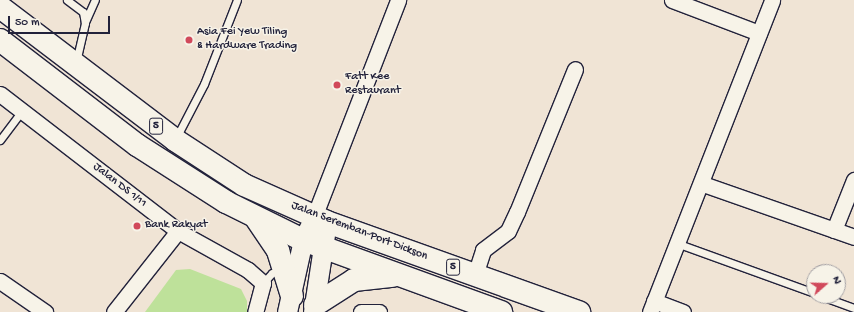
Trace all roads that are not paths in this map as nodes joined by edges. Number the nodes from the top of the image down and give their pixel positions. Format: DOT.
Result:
graph roads {
  1 [pos="67,0"];
  2 [pos="95,0"];
  3 [pos="237,0"];
  4 [pos="398,0"];
  5 [pos="672,0"];
  6 [pos="772,0"];
  7 [pos="0,7"];
  8 [pos="85,23"];
  9 [pos="759,33"];
  10 [pos="0,40"];
  11 [pos="75,64"];
  12 [pos="575,69"];
  13 [pos="0,94"];
  14 [pos="22,111"];
  15 [pos="0,140"];
  16 [pos="175,140"];
  17 [pos="854,180"];
  18 [pos="703,184"];
  19 [pos="256,217"];
  20 [pos="321,220"];
  21 [pos="834,230"];
  22 [pos="178,231"];
  23 [pos="854,237"];
  24 [pos="303,240"];
  25 [pos="679,244"];
  26 [pos="326,248"];
  27 [pos="286,269"];
  28 [pos="475,275"];
  29 [pos="402,276"];
  30 [pos="0,282"];
  31 [pos="263,283"];
  32 [pos="806,290"];
  33 [pos="290,304"];
  34 [pos="843,304"];
  35 [pos="652,307"];
  36 [pos="854,308"];
  37 [pos="314,309"];
  38 [pos="45,312"];
  39 [pos="114,312"];
  40 [pos="255,312"];
  41 [pos="361,312"];
  42 [pos="379,312"];
  43 [pos="501,312"];
  44 [pos="579,312"];
  45 [pos="683,312"];
  1 -- 8 [label="lane"];
  2 -- 8 [label="lane"];
  3 -- 16 [label="lane"];
  4 -- 20 [label="street"];
  5 -- 9 [label="street"];
  6 -- 9 [label="street"];
  7 -- 11 [label="highway, Jalan Seremban-Port Dickson / 5"];
  8 -- 11 [label="lane"];
  9 -- 18 [label="street"];
  10 -- 19 [label="highway, 5"];
  11 -- 16 [label="highway, Jalan Seremban-Port Dickson / 5"];
  12 -- 28 [label="street"];
  13 -- 14 [label="street, Jalan DS 1/11"];
  14 -- 15 [label="lane"];
  14 -- 22 [label="street, Jalan DS 1/11"];
  16 -- 20 [label="highway, Jalan Seremban-Port Dickson / 5"];
  17 -- 21 [label="street"];
  18 -- 21 [label="street"];
  18 -- 25 [label="street"];
  19 -- 24 [label="highway, 5"];
  19 -- 27 [label="highway"];
  20 -- 24 [label="street"];
  20 -- 26 [label="street"];
  20 -- 28 [label="highway, Jalan Seremban-Port Dickson / 5"];
  21 -- 23 [label="street"];
  22 -- 31 [label="street, Jalan DS 1/11"];
  22 -- 39 [label="street"];
  24 -- 26 [label="highway, 5"];
  24 -- 33 [label="street"];
  25 -- 32 [label="lane"];
  25 -- 35 [label="street"];
  26 -- 29 [label="highway, 5"];
  26 -- 37 [label="street"];
  27 -- 31 [label="lane"];
  27 -- 33 [label="highway"];
  28 -- 44 [label="highway, Jalan Seremban-Port Dickson / 5"];
  29 -- 37 [label="highway"];
  29 -- 43 [label="highway, 5"];
  30 -- 38 [label="street"];
  31 -- 40 [label="street"];
  34 -- 36 [label="lane"];
  35 -- 45 [label="street"];
  41 -- 42 [label="street"];
}
